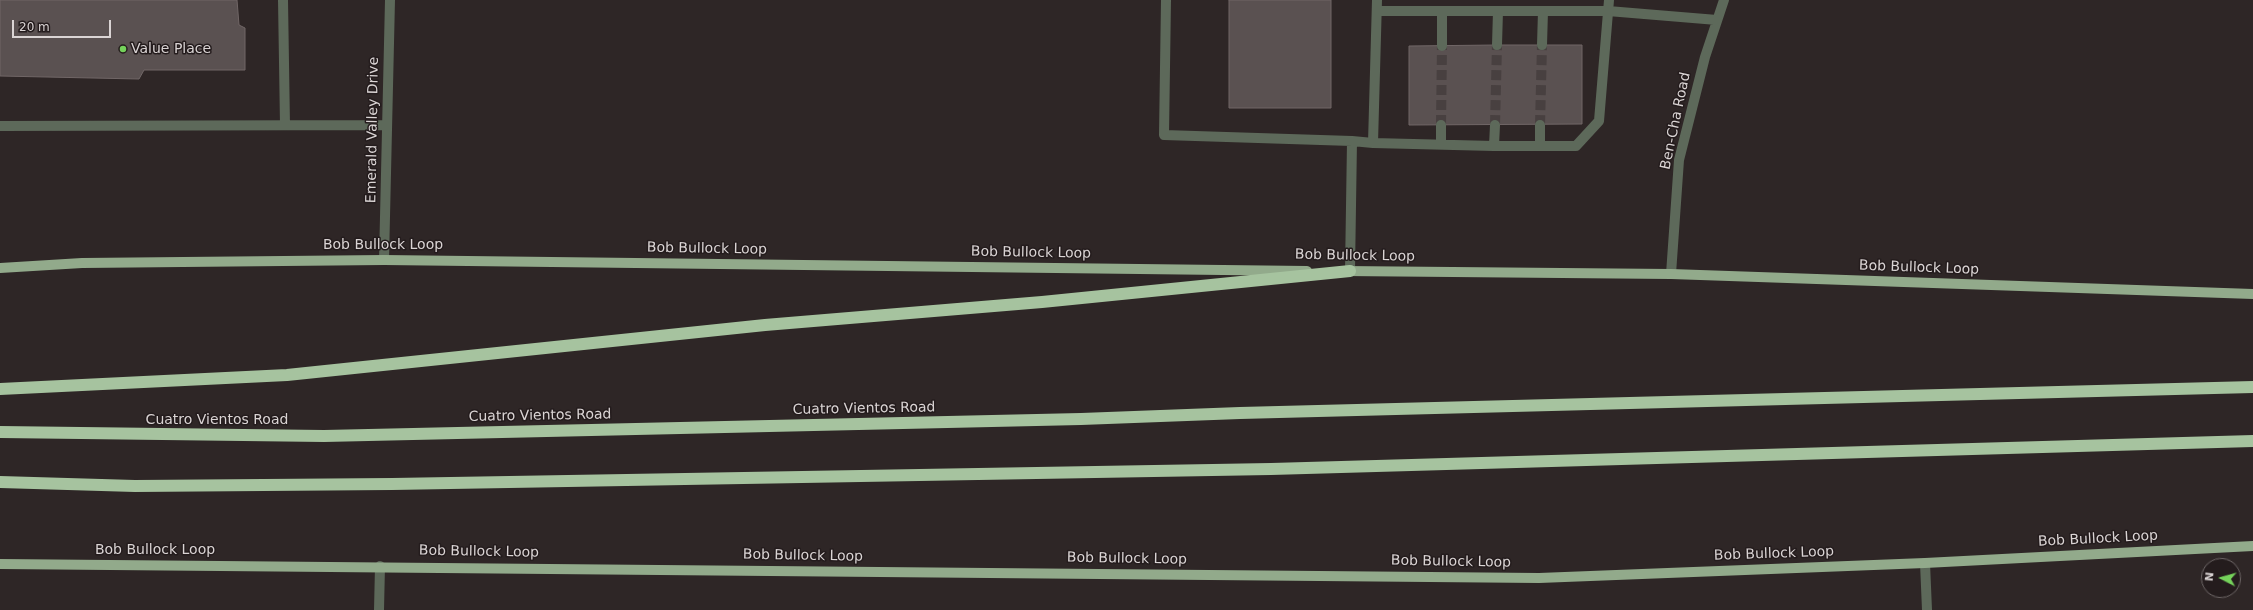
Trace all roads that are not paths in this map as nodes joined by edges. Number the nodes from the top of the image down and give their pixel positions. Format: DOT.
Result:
graph roads {
  1 [pos="283,0"];
  2 [pos="390,0"];
  3 [pos="1166,0"];
  4 [pos="1377,0"];
  5 [pos="1609,0"];
  6 [pos="1724,0"];
  7 [pos="1377,11"];
  8 [pos="1442,11"];
  9 [pos="1498,11"];
  10 [pos="1543,11"];
  11 [pos="1608,11"];
  12 [pos="1717,20"];
  13 [pos="1497,45"];
  14 [pos="1542,45"];
  15 [pos="1442,46"];
  16 [pos="285,125"];
  17 [pos="387,125"];
  18 [pos="1441,125"];
  19 [pos="1495,125"];
  20 [pos="1540,125"];
  21 [pos="0,126"];
  22 [pos="1352,141"];
  23 [pos="1374,143"];
  24 [pos="1441,144"];
  25 [pos="1494,146"];
  26 [pos="1540,146"];
  27 [pos="384,260"];
  28 [pos="0,264"];
  29 [pos="26,266"];
  30 [pos="0,268"];
  31 [pos="1350,271"];
  32 [pos="1671,274"];
  33 [pos="2253,294"];
  34 [pos="2253,387"];
  35 [pos="0,389"];
  36 [pos="0,432"];
  37 [pos="2253,441"];
  38 [pos="0,482"];
  39 [pos="2253,546"];
  40 [pos="1925,563"];
  41 [pos="0,564"];
  42 [pos="380,566"];
  43 [pos="379,610"];
  44 [pos="1927,610"];
  1 -- 16 [label="street"];
  2 -- 17 [label="street, Emerald Valley Drive"];
  3 -- 22 [label="street"];
  4 -- 7 [label="street"];
  5 -- 11 [label="street"];
  6 -- 12 [label="street, Ben-Cha Road"];
  7 -- 8 [label="street"];
  7 -- 23 [label="street"];
  8 -- 9 [label="street"];
  8 -- 15 [label="street"];
  9 -- 10 [label="street"];
  9 -- 13 [label="street"];
  10 -- 11 [label="street"];
  10 -- 14 [label="street"];
  11 -- 12 [label="street"];
  11 -- 26 [label="street"];
  12 -- 32 [label="street, Ben-Cha Road"];
  16 -- 17 [label="street"];
  16 -- 21 [label="street"];
  17 -- 27 [label="street, Emerald Valley Drive"];
  18 -- 24 [label="street"];
  19 -- 25 [label="street"];
  20 -- 26 [label="street"];
  22 -- 23 [label="street"];
  22 -- 31 [label="street"];
  23 -- 24 [label="street"];
  24 -- 25 [label="street"];
  25 -- 26 [label="street"];
  27 -- 29 [label="main road, Bob Bullock Loop"];
  27 -- 31 [label="main road, Bob Bullock Loop"];
  28 -- 29 [label="main road"];
  29 -- 30 [label="main road, Bob Bullock Loop"];
  31 -- 32 [label="main road, Bob Bullock Loop"];
  31 -- 35 [label="highway"];
  32 -- 33 [label="main road, Bob Bullock Loop"];
  34 -- 36 [label="highway, Cuatro Vientos Road"];
  37 -- 38 [label="highway"];
  39 -- 40 [label="main road, Bob Bullock Loop"];
  40 -- 42 [label="main road, Bob Bullock Loop"];
  40 -- 44 [label="street"];
  41 -- 42 [label="main road, Bob Bullock Loop"];
  42 -- 43 [label="street"];
}
